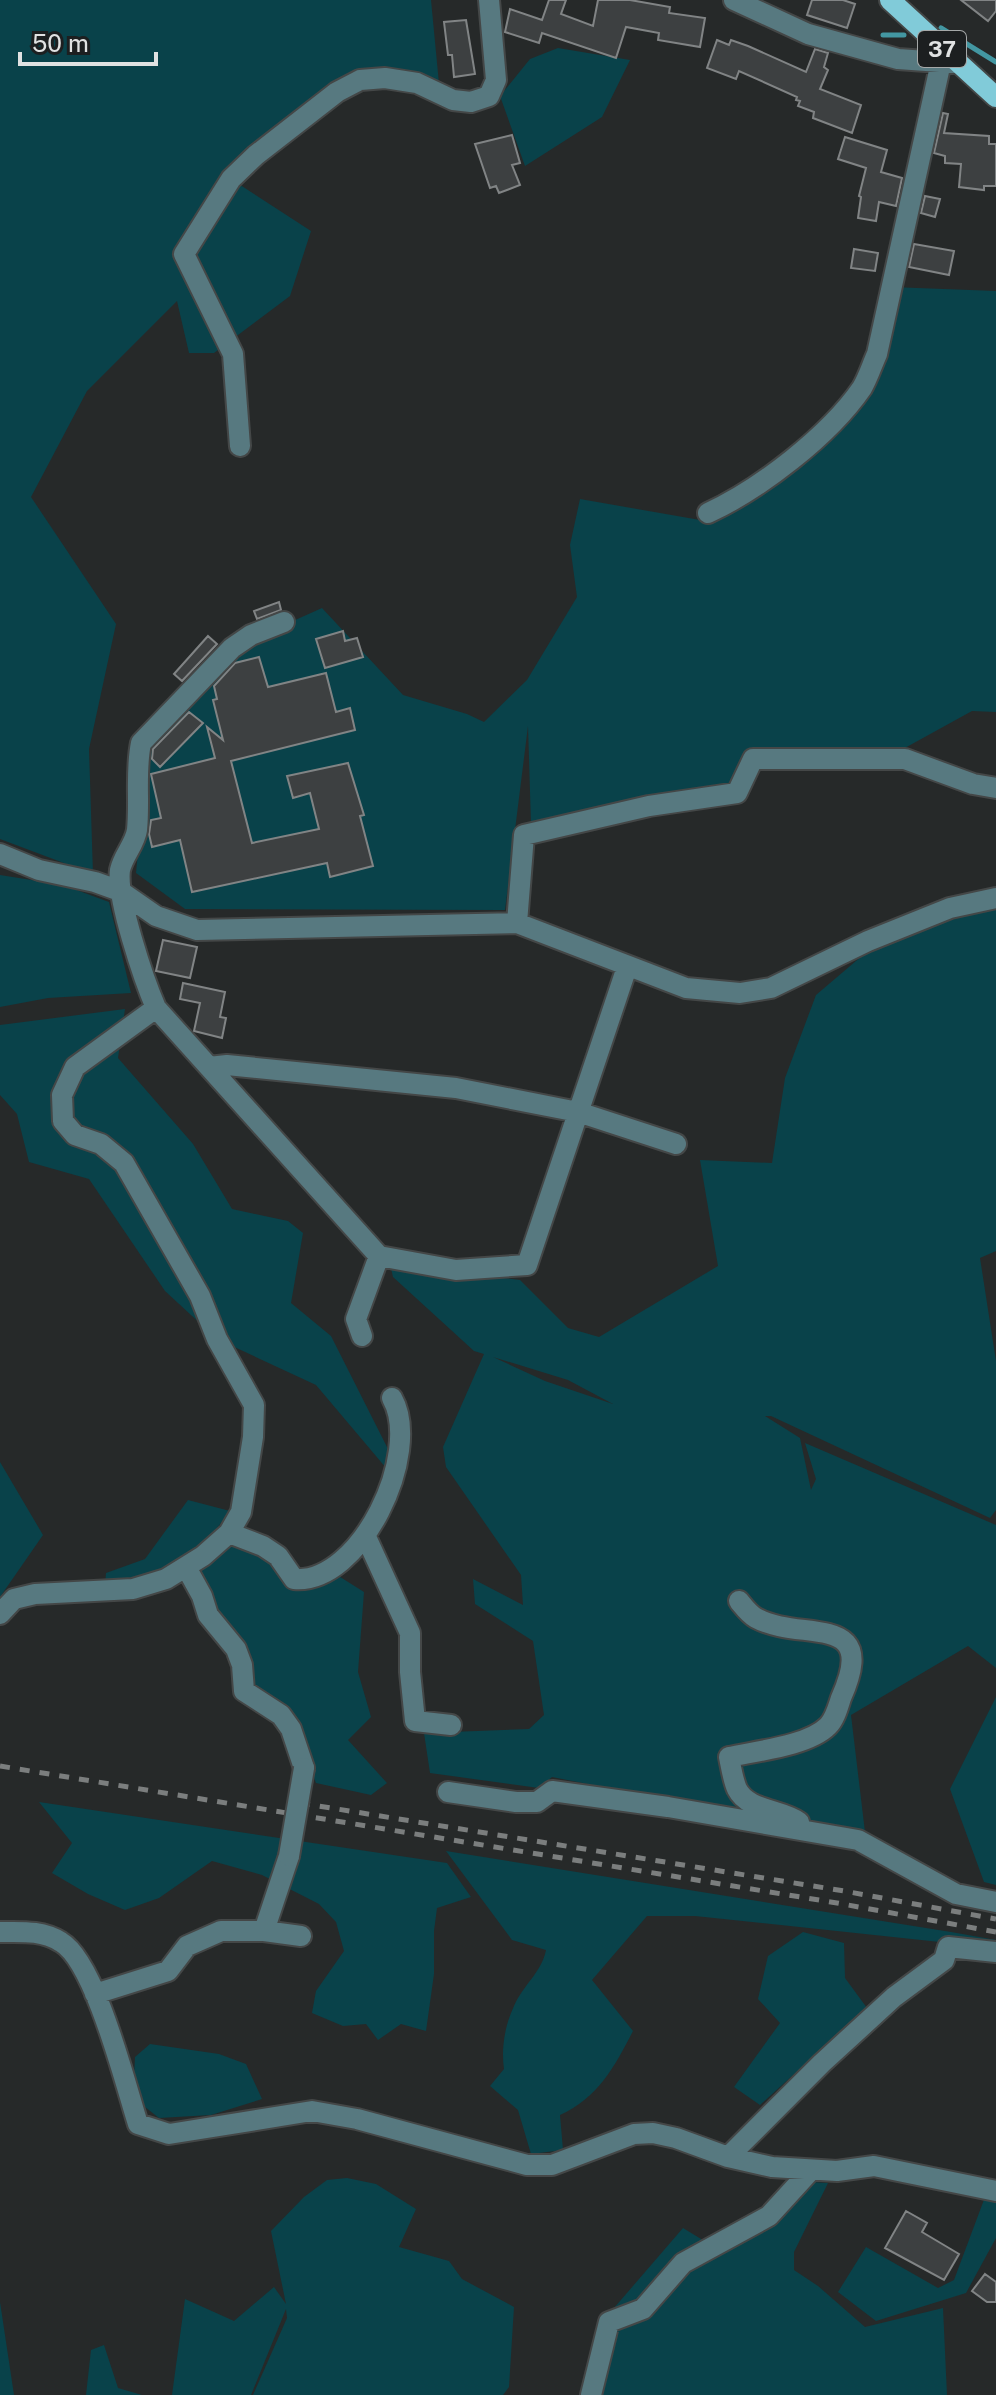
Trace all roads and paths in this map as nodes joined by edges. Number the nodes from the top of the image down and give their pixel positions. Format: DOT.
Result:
graph roads {
  1 [pos="489,0"];
  2 [pos="734,0"];
  3 [pos="890,0"];
  4 [pos="949,63"];
  5 [pos="996,97"];
  6 [pos="240,446"];
  7 [pos="708,513"];
  8 [pos="284,622"];
  9 [pos="996,788"];
  10 [pos="0,854"];
  11 [pos="120,891"];
  12 [pos="996,898"];
  13 [pos="517,923"];
  14 [pos="627,967"];
  15 [pos="156,1008"];
  16 [pos="209,1067"];
  17 [pos="578,1112"];
  18 [pos="676,1144"];
  19 [pos="379,1256"];
  20 [pos="362,1336"];
  21 [pos="392,1398"];
  22 [pos="229,1533"];
  23 [pos="366,1537"];
  24 [pos="186,1567"];
  25 [pos="739,1601"];
  26 [pos="0,1614"];
  27 [pos="451,1725"];
  28 [pos="448,1792"];
  29 [pos="812,1832"];
  30 [pos="996,1902"];
  31 [pos="264,1931"];
  32 [pos="0,1932"];
  33 [pos="301,1936"];
  34 [pos="996,1952"];
  35 [pos="95,1994"];
  36 [pos="728,2157"];
  37 [pos="811,2170"];
  38 [pos="996,2191"];
  39 [pos="591,2395"];
  1 -- 6 [label="street"];
  2 -- 4 [label="street"];
  3 -- 4 [label="main road, 37"];
  4 -- 5 [label="main road, 37"];
  4 -- 7 [label="street"];
  8 -- 11 [label="street"];
  9 -- 13 [label="street"];
  10 -- 11 [label="street"];
  11 -- 13 [label="street"];
  11 -- 15 [label="street"];
  12 -- 14 [label="street"];
  13 -- 14 [label="street"];
  14 -- 17 [label="street"];
  15 -- 16 [label="street"];
  15 -- 22 [label="street"];
  16 -- 17 [label="street"];
  16 -- 19 [label="street"];
  17 -- 18 [label="street"];
  17 -- 19 [label="street"];
  19 -- 20 [label="street"];
  21 -- 23 [label="street"];
  22 -- 23 [label="street"];
  22 -- 24 [label="street"];
  23 -- 27 [label="street"];
  24 -- 26 [label="street"];
  24 -- 31 [label="street, bridge"];
  25 -- 29 [label="street"];
  28 -- 29 [label="street"];
  29 -- 30 [label="street"];
  31 -- 33 [label="street"];
  31 -- 35 [label="street"];
  32 -- 35 [label="street"];
  34 -- 36 [label="street"];
  35 -- 36 [label="street"];
  36 -- 37 [label="street"];
  37 -- 38 [label="street"];
  37 -- 39 [label="street"];
}
